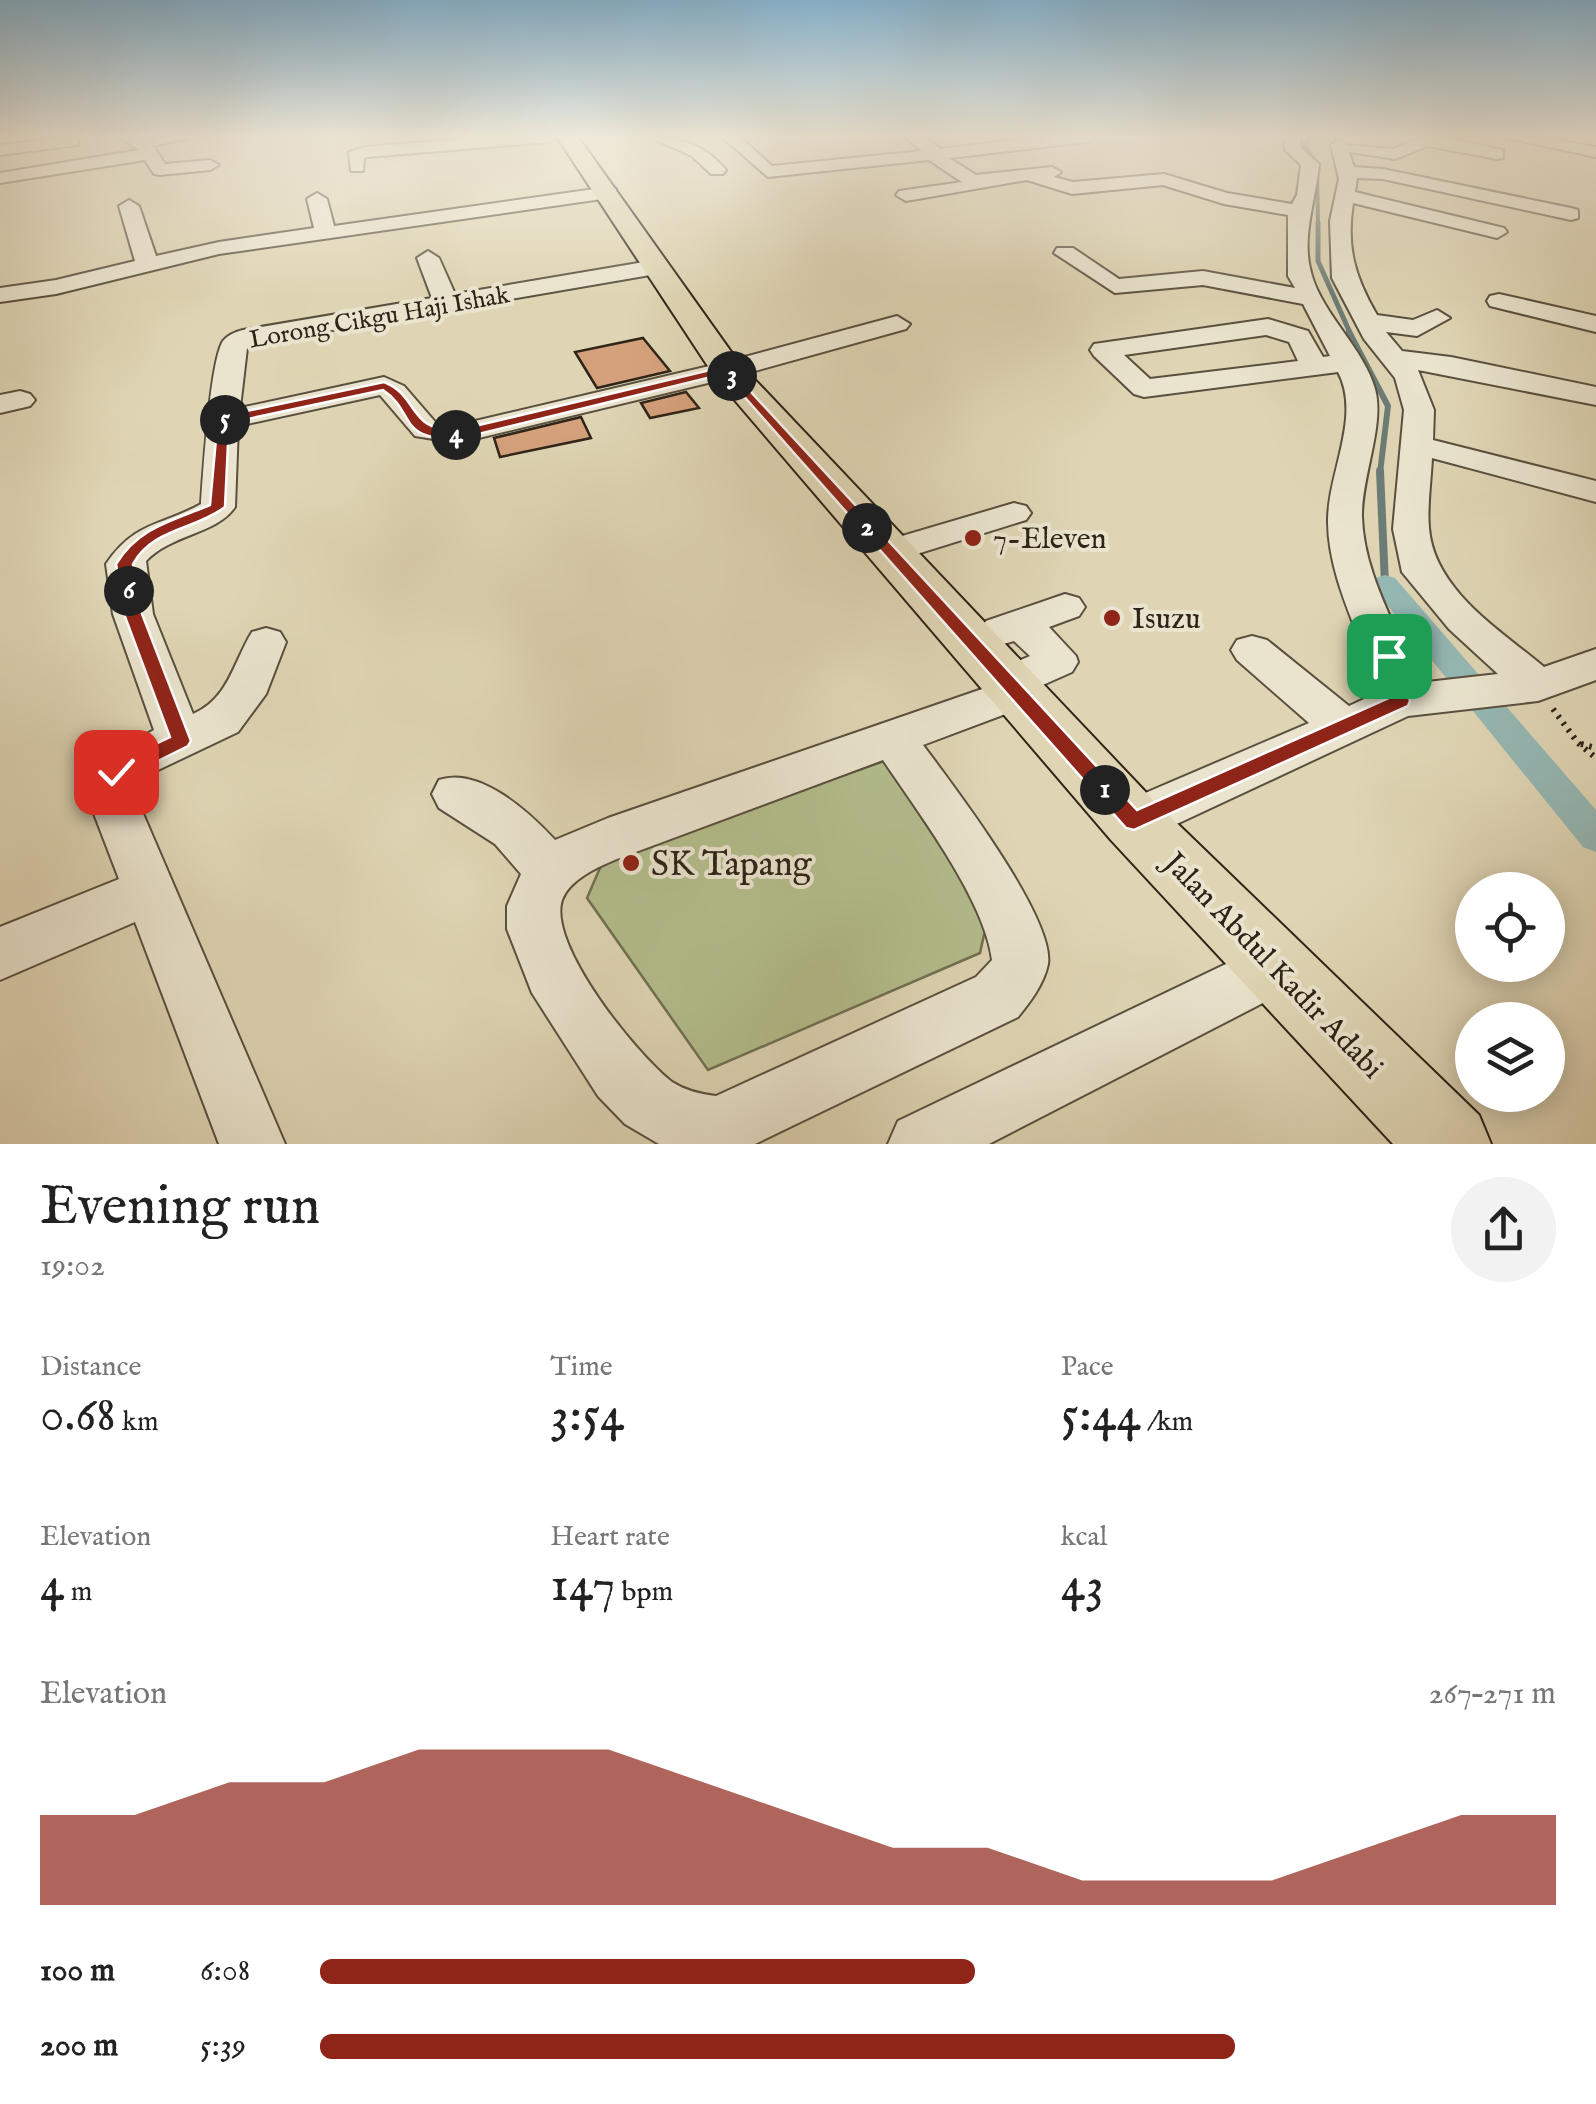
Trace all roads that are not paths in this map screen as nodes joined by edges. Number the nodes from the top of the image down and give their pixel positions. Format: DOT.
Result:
graph roads {
  1 [pos="607,190"];
  2 [pos="942,190"];
  3 [pos="1201,190"];
  4 [pos="1307,190"];
  5 [pos="1339,190"];
  6 [pos="1412,190"];
  7 [pos="1459,190"];
  8 [pos="609,193"];
  9 [pos="906,195"];
  10 [pos="317,199"];
  11 [pos="129,206"];
  12 [pos="1298,212"];
  13 [pos="1570,214"];
  14 [pos="1497,232"];
  15 [pos="325,233"];
  16 [pos="1066,253"];
  17 [pos="428,258"];
  18 [pos="148,264"];
  19 [pos="664,278"];
  20 [pos="0,295"];
  21 [pos="1313,299"];
  22 [pos="1498,301"];
  23 [pos="446,302"];
  24 [pos="570,305"];
  25 [pos="1437,318"];
  26 [pos="1370,322"];
  27 [pos="897,324"];
  28 [pos="1596,324"];
  29 [pos="1397,359"];
  30 [pos="1329,363"];
  31 [pos="727,370"];
  32 [pos="1596,396"];
  33 [pos="222,420"];
  34 [pos="1418,446"];
  35 [pos="1596,492"];
  36 [pos="1014,513"];
  37 [pos="888,552"];
  38 [pos="1065,607"];
  39 [pos="1020,623"];
  40 [pos="266,642"];
  41 [pos="970,642"];
  42 [pos="1252,650"];
  43 [pos="1596,664"];
  44 [pos="1528,686"];
  45 [pos="1012,688"];
  46 [pos="1408,699"];
  47 [pos="1342,724"];
  48 [pos="894,738"];
  49 [pos="181,741"];
  50 [pos="456,794"];
  51 [pos="1134,822"];
  52 [pos="551,872"];
  53 [pos="152,890"];
  54 [pos="0,954"];
  55 [pos="1276,967"];
  56 [pos="252,1144"];
  57 [pos="921,1144"];
  58 [pos="1450,1144"];
  1 -- 8 [label="main road, Jalan Abdul Kadir Adabi"];
  2 -- 9 [label="street"];
  3 -- 12 [label="street"];
  4 -- 12 [label="street"];
  5 -- 26 [label="street"];
  6 -- 14 [label="street"];
  7 -- 13 [label="street"];
  8 -- 15 [label="street"];
  8 -- 19 [label="main road, Jalan Abdul Kadir Adabi"];
  10 -- 15 [label="street"];
  11 -- 18 [label="street"];
  12 -- 21 [label="street"];
  15 -- 18 [label="street"];
  16 -- 21 [label="street"];
  17 -- 23 [label="street"];
  18 -- 20 [label="street"];
  19 -- 23 [label="street, Lorong Cikgu Haji Ishak"];
  19 -- 24 [label="street"];
  19 -- 31 [label="main road, Jalan Abdul Kadir Adabi"];
  21 -- 30 [label="street"];
  22 -- 28 [label="street"];
  23 -- 33 [label="street, Lorong Cikgu Haji Ishak"];
  25 -- 26 [label="street"];
  26 -- 29 [label="street"];
  27 -- 31 [label="street"];
  29 -- 32 [label="street"];
  29 -- 34 [label="street"];
  30 -- 30 [label="street"];
  30 -- 46 [label="street"];
  31 -- 33 [label="street"];
  31 -- 37 [label="main road, Jalan Abdul Kadir Adabi"];
  33 -- 49 [label="street"];
  34 -- 35 [label="street"];
  34 -- 44 [label="street"];
  36 -- 37 [label="street"];
  37 -- 41 [label="main road, Jalan Abdul Kadir Adabi"];
  38 -- 39 [label="street"];
  39 -- 41 [label="street"];
  39 -- 45 [label="street"];
  40 -- 49 [label="street"];
  41 -- 45 [label="main road, Jalan Abdul Kadir Adabi"];
  42 -- 47 [label="street"];
  43 -- 44 [label="street"];
  44 -- 46 [label="street"];
  45 -- 48 [label="street"];
  45 -- 51 [label="main road, Jalan Abdul Kadir Adabi"];
  46 -- 47 [label="street"];
  47 -- 51 [label="street"];
  48 -- 52 [label="street"];
  48 -- 52 [label="street"];
  49 -- 53 [label="street"];
  50 -- 52 [label="street"];
  51 -- 55 [label="main road, Jalan Abdul Kadir Adabi"];
  53 -- 54 [label="street"];
  53 -- 56 [label="street"];
  55 -- 57 [label="street"];
  55 -- 58 [label="main road, Jalan Abdul Kadir Adabi"];
}
